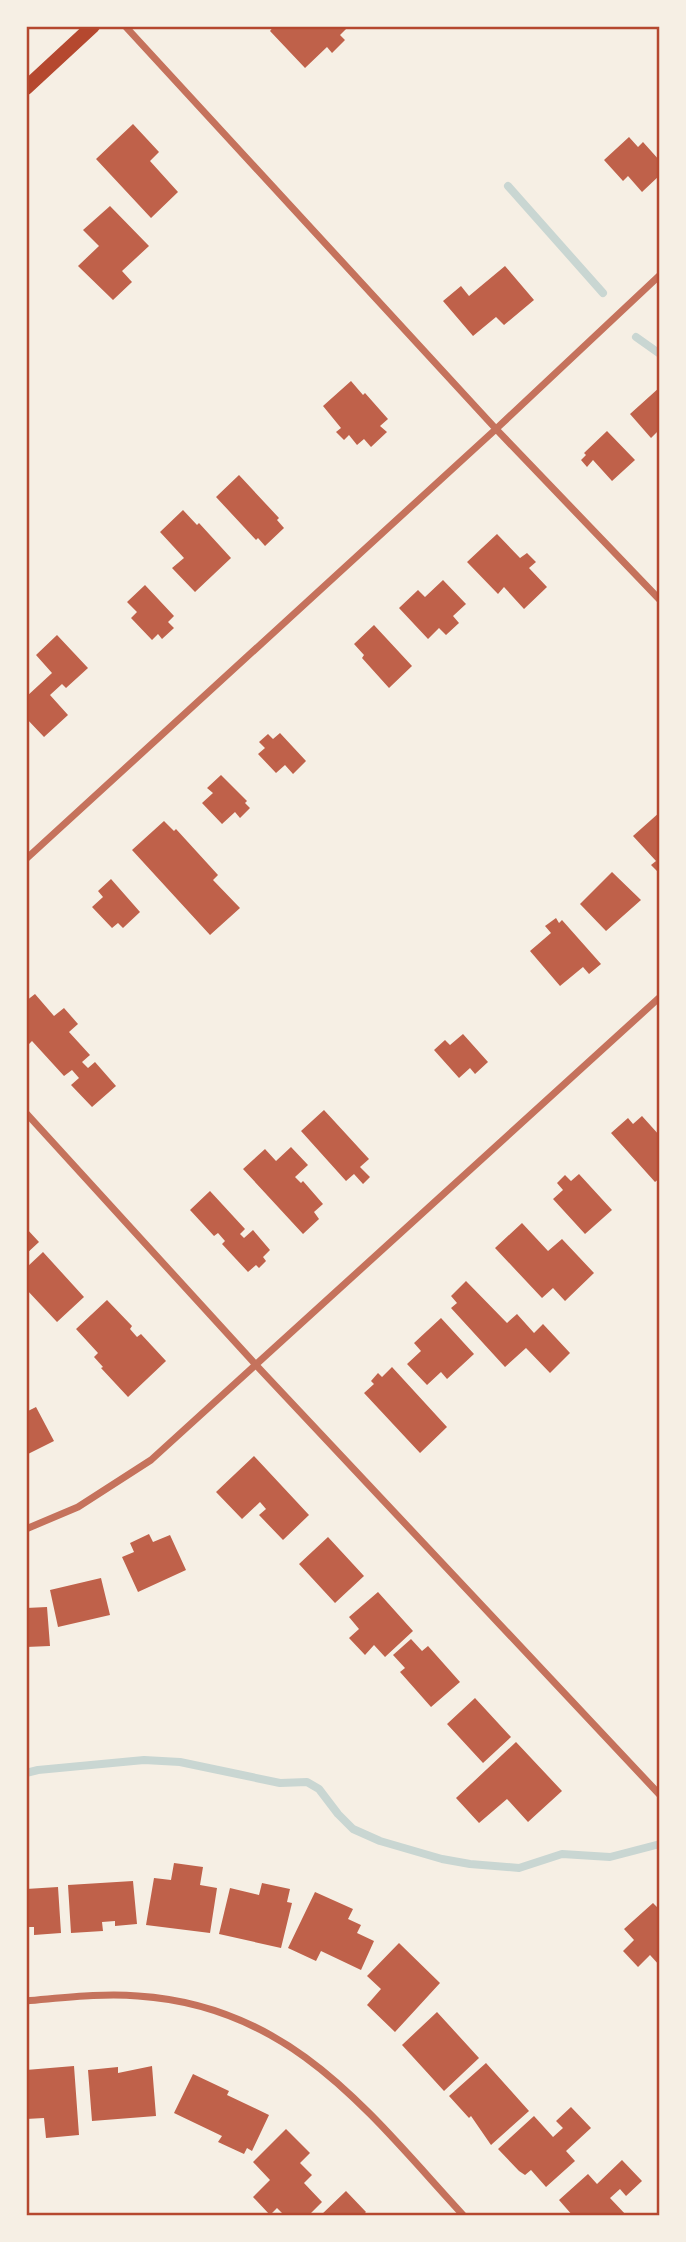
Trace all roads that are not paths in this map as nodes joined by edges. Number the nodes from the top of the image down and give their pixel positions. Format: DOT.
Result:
graph roads {
  1 [pos="93,26"];
  2 [pos="125,26"];
  3 [pos="26,88"];
  4 [pos="660,275"];
  5 [pos="496,429"];
  6 [pos="660,600"];
  7 [pos="26,859"];
  8 [pos="660,997"];
  9 [pos="26,1113"];
  10 [pos="256,1365"];
  11 [pos="26,1530"];
  12 [pos="660,1795"];
  13 [pos="26,2001"];
  14 [pos="464,2216"];
  1 -- 3 [label="main road"];
  2 -- 5 [label="street"];
  4 -- 5 [label="street"];
  5 -- 6 [label="street"];
  5 -- 7 [label="street"];
  8 -- 10 [label="street"];
  9 -- 10 [label="street"];
  10 -- 11 [label="street"];
  10 -- 12 [label="street"];
  13 -- 14 [label="street"];
}
